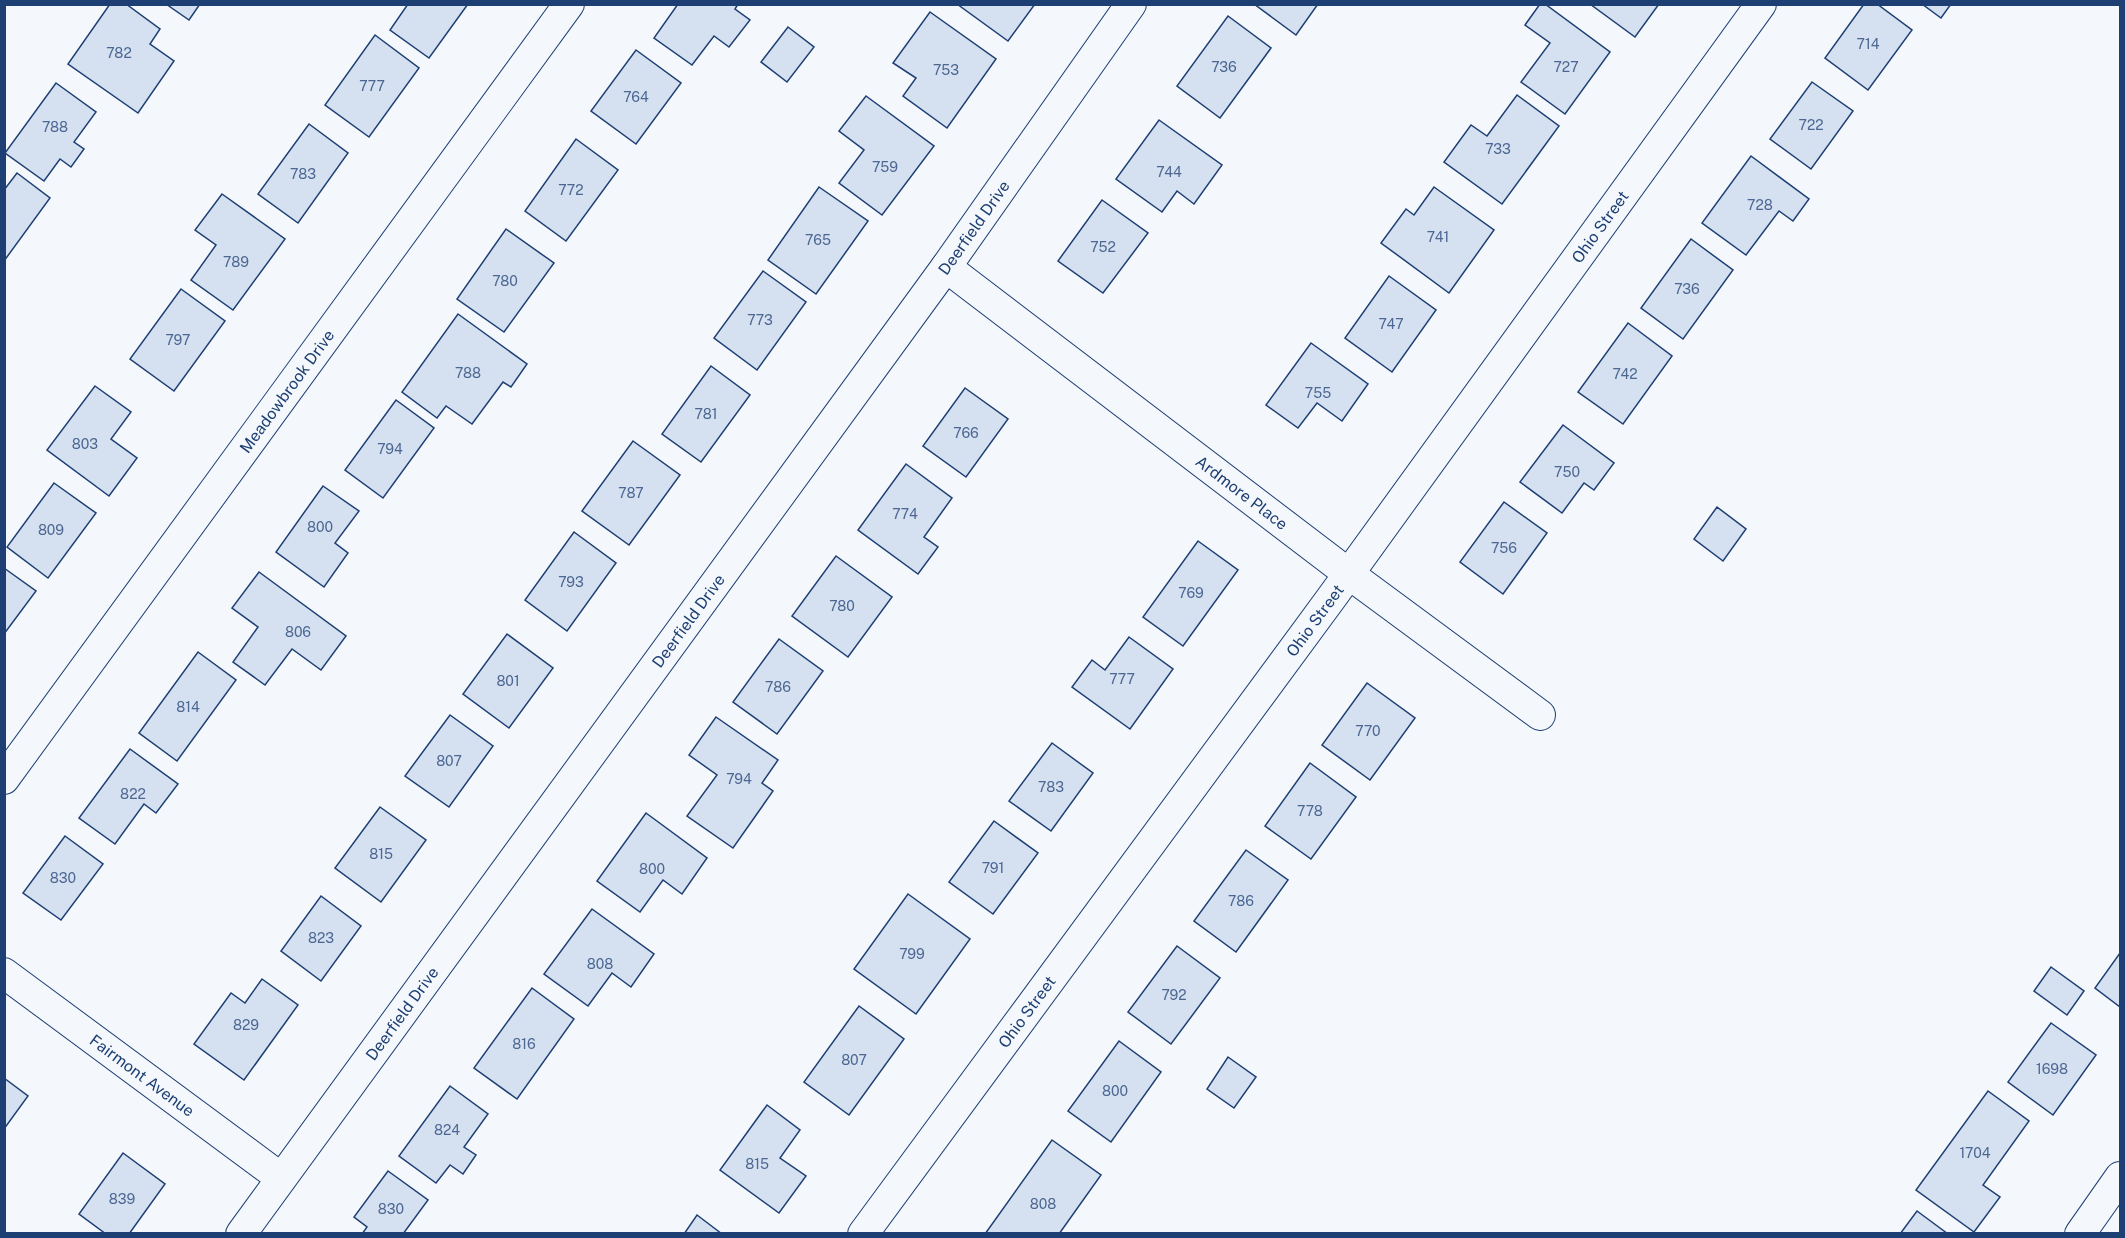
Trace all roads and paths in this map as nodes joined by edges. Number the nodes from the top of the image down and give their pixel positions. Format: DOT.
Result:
graph roads {
  1 [pos="569,4"];
  2 [pos="1131,4"];
  3 [pos="1761,4"];
  4 [pos="946,267"];
  5 [pos="1349,574"];
  6 [pos="1540,715"];
  7 [pos="4,779"];
  8 [pos="4,974"];
  9 [pos="2121,1177"];
  10 [pos="281,1178"];
  11 [pos="241,1233"];
  12 [pos="863,1233"];
  13 [pos="2080,1233"];
  1 -- 7 [label="street, Meadowbrook Drive"];
  2 -- 4 [label="street, Deerfield Drive"];
  3 -- 5 [label="street, Ohio Street"];
  4 -- 5 [label="street, Ardmore Place"];
  4 -- 10 [label="street, Deerfield Drive"];
  5 -- 6 [label="street, Ardmore Place"];
  5 -- 12 [label="street, Ohio Street"];
  8 -- 10 [label="street, Fairmont Avenue"];
  9 -- 13 [label="street"];
  10 -- 11 [label="street, Deerfield Drive"];
}
